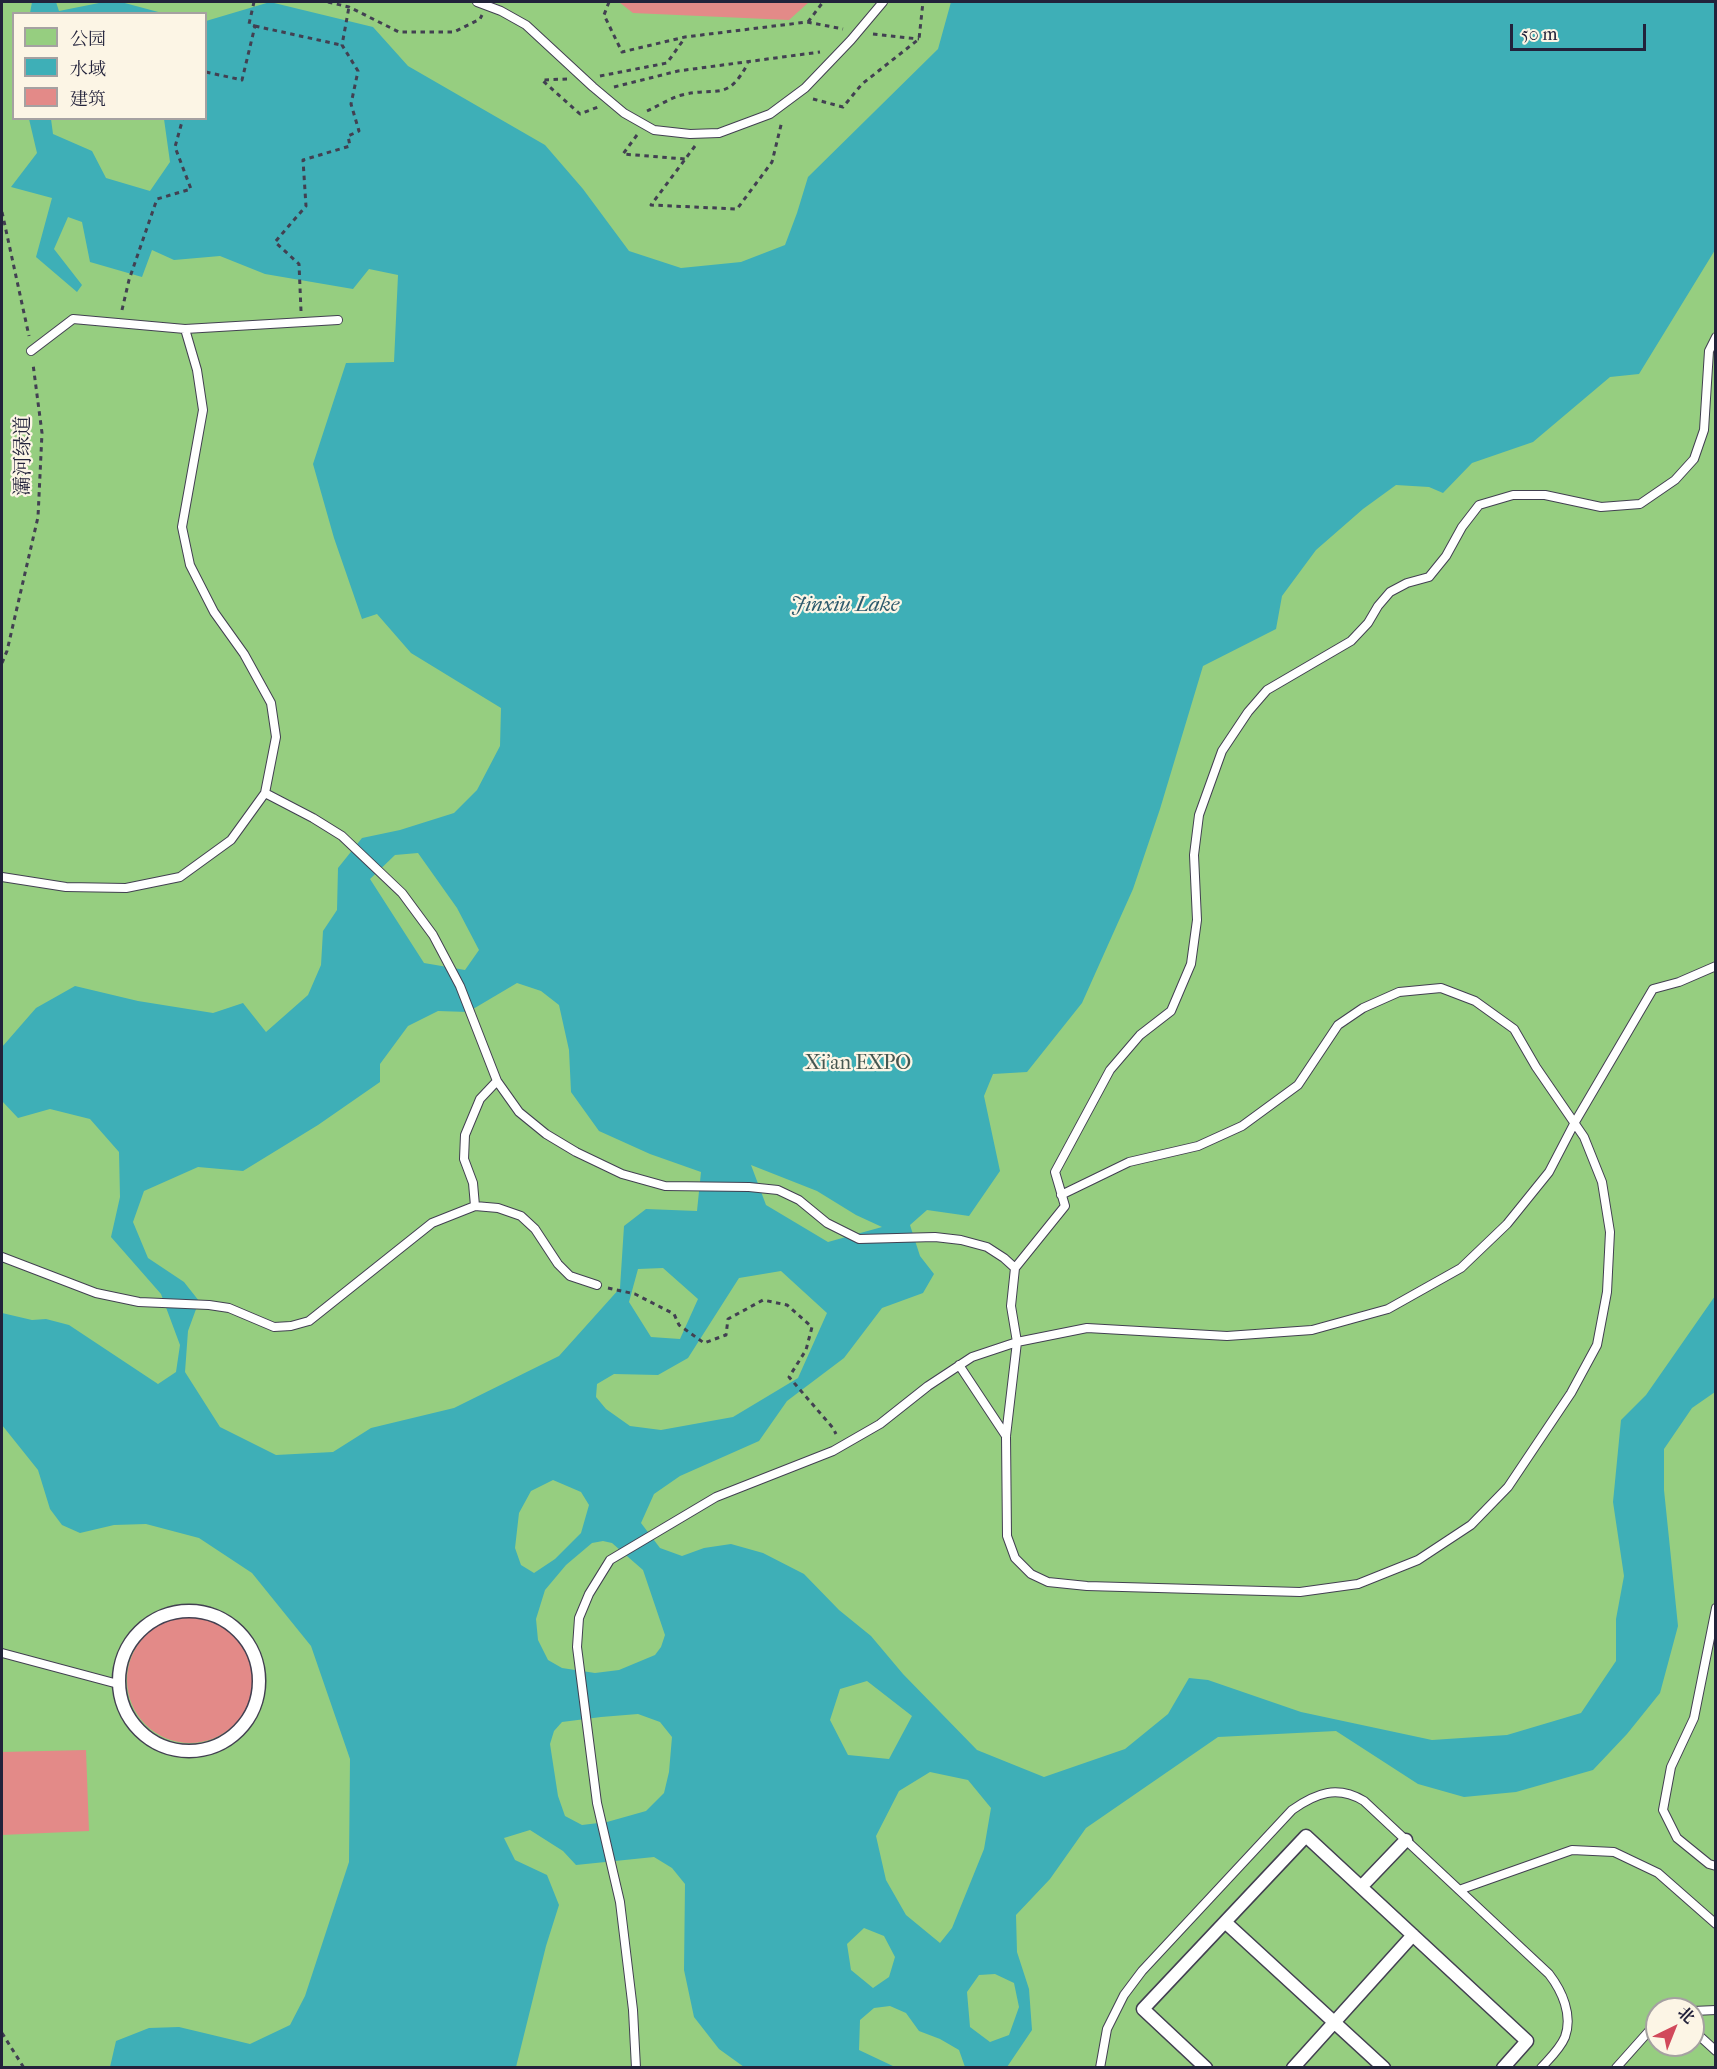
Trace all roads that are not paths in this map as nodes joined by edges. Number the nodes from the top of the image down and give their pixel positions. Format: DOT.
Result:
graph roads {
  1 [pos="477,2"];
  2 [pos="883,2"];
  3 [pos="338,320"];
  4 [pos="185,329"];
  5 [pos="1716,337"];
  6 [pos="31,351"];
  7 [pos="265,793"];
  8 [pos="2,877"];
  9 [pos="1716,966"];
  10 [pos="497,1081"];
  11 [pos="1575,1122"];
  12 [pos="1061,1195"];
  13 [pos="475,1206"];
  14 [pos="2,1257"];
  15 [pos="1015,1268"];
  16 [pos="597,1285"];
  17 [pos="1017,1342"];
  18 [pos="959,1365"];
  19 [pos="1006,1436"];
  20 [pos="1716,1608"];
  21 [pos="2,1653"];
  22 [pos="118,1684"];
  23 [pos="1406,1840"];
  24 [pos="1716,1866"];
  25 [pos="1361,1887"];
  26 [pos="1459,1890"];
  27 [pos="1225,1922"];
  28 [pos="1716,1924"];
  29 [pos="1413,1935"];
  30 [pos="1334,2022"];
  31 [pos="1645,2035"];
  32 [pos="636,2067"];
  33 [pos="1100,2067"];
  34 [pos="1206,2067"];
  35 [pos="1293,2067"];
  36 [pos="1384,2067"];
  37 [pos="1503,2067"];
  38 [pos="1541,2067"];
  39 [pos="1616,2067"];
  1 -- 2 [label="lane"];
  3 -- 4 [label="lane"];
  4 -- 6 [label="lane"];
  4 -- 7 [label="lane"];
  5 -- 12 [label="lane"];
  7 -- 8 [label="lane"];
  7 -- 10 [label="lane"];
  9 -- 11 [label="lane"];
  10 -- 13 [label="lane"];
  10 -- 15 [label="lane"];
  11 -- 12 [label="lane"];
  11 -- 17 [label="lane"];
  11 -- 19 [label="lane"];
  12 -- 15 [label="lane"];
  13 -- 14 [label="lane"];
  13 -- 16 [label="lane"];
  15 -- 17 [label="lane"];
  17 -- 18 [label="lane"];
  17 -- 19 [label="lane"];
  18 -- 19 [label="lane"];
  18 -- 32 [label="lane"];
  20 -- 24 [label="lane"];
  21 -- 22 [label="lane"];
  22 -- 22 [label="street"];
  23 -- 25 [label="street"];
  23 -- 26 [label="lane"];
  23 -- 33 [label="lane"];
  25 -- 27 [label="street"];
  25 -- 29 [label="street"];
  26 -- 28 [label="lane"];
  26 -- 38 [label="lane"];
  27 -- 30 [label="street"];
  27 -- 34 [label="street"];
  29 -- 30 [label="street"];
  29 -- 37 [label="street"];
  30 -- 35 [label="street"];
  30 -- 36 [label="street"];
  31 -- 39 [label="lane"];
}
